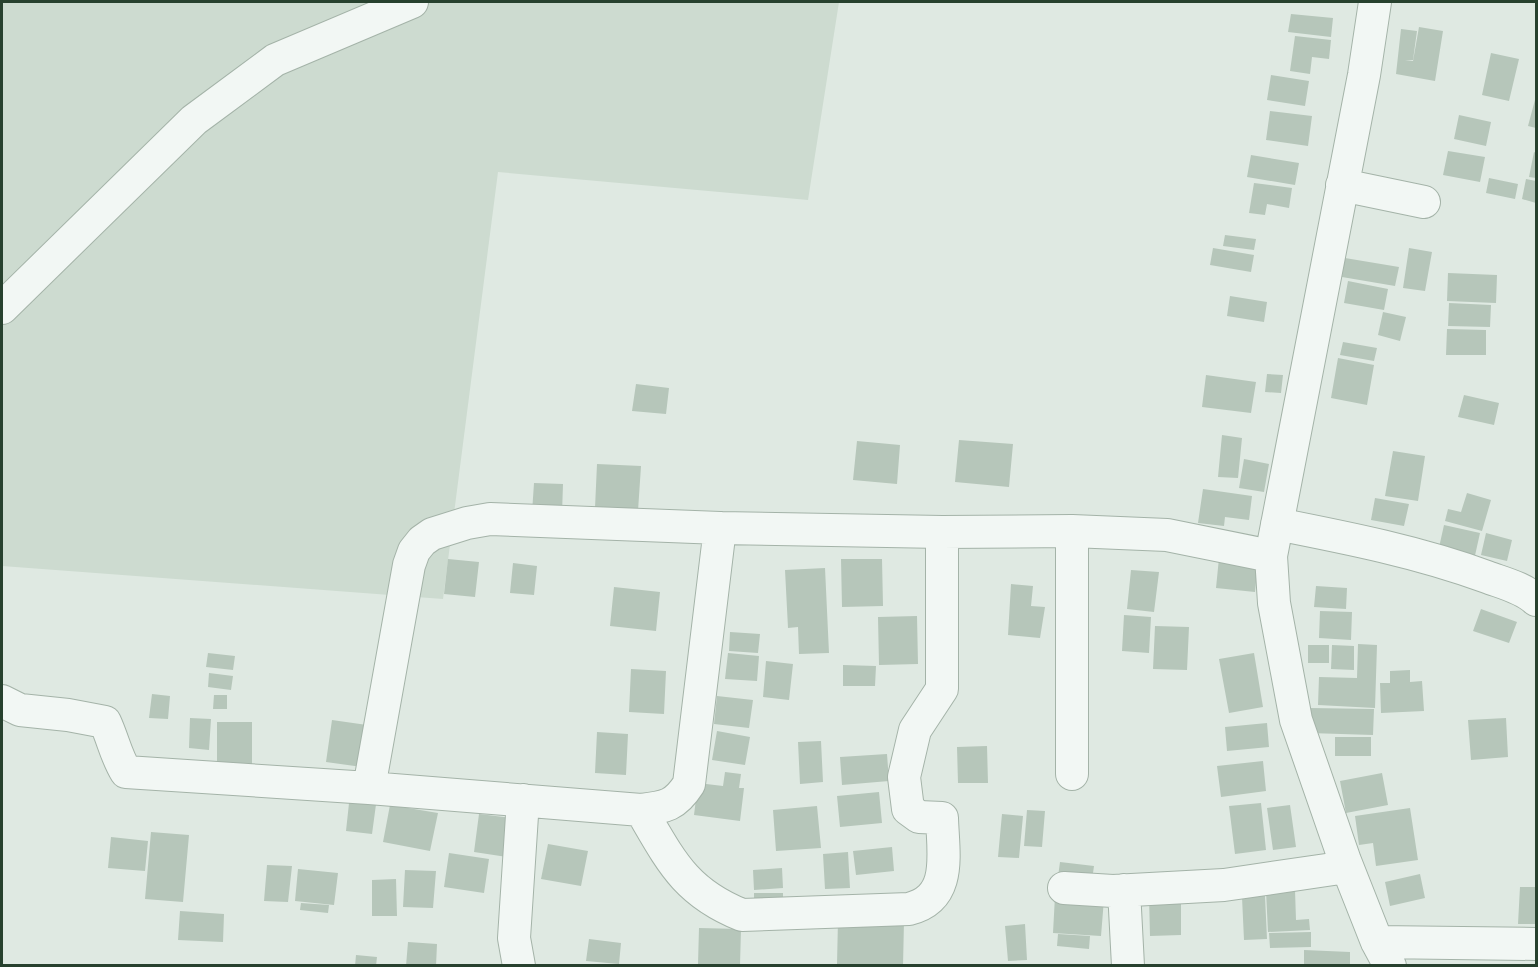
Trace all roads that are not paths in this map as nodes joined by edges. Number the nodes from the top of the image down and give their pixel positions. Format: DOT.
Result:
graph roads {
  1 [pos="412,2"];
  2 [pos="1375,2"];
  3 [pos="1342,185"];
  4 [pos="1424,202"];
  5 [pos="2,308"];
  6 [pos="1278,524"];
  7 [pos="720,528"];
  8 [pos="1072,531"];
  9 [pos="942,532"];
  10 [pos="1271,556"];
  11 [pos="1536,600"];
  12 [pos="2,701"];
  13 [pos="1072,774"];
  14 [pos="369,788"];
  15 [pos="523,800"];
  16 [pos="641,810"];
  17 [pos="1347,867"];
  18 [pos="1065,888"];
  19 [pos="1124,890"];
  20 [pos="1536,944"];
  21 [pos="1384,954"];
  22 [pos="519,966"];
  23 [pos="1128,966"];
  1 -- 5 [label="street"];
  2 -- 3 [label="street"];
  3 -- 4 [label="street"];
  3 -- 6 [label="street"];
  6 -- 10 [label="street"];
  6 -- 11 [label="street"];
  7 -- 9 [label="street"];
  7 -- 14 [label="street"];
  7 -- 16 [label="street"];
  8 -- 9 [label="street"];
  8 -- 10 [label="street"];
  8 -- 13 [label="street"];
  9 -- 16 [label="street"];
  10 -- 17 [label="street"];
  12 -- 14 [label="street"];
  14 -- 15 [label="street"];
  15 -- 16 [label="street"];
  15 -- 22 [label="street"];
  17 -- 19 [label="street"];
  17 -- 21 [label="street"];
  18 -- 19 [label="street"];
  19 -- 23 [label="street"];
  20 -- 21 [label="street"];
}
